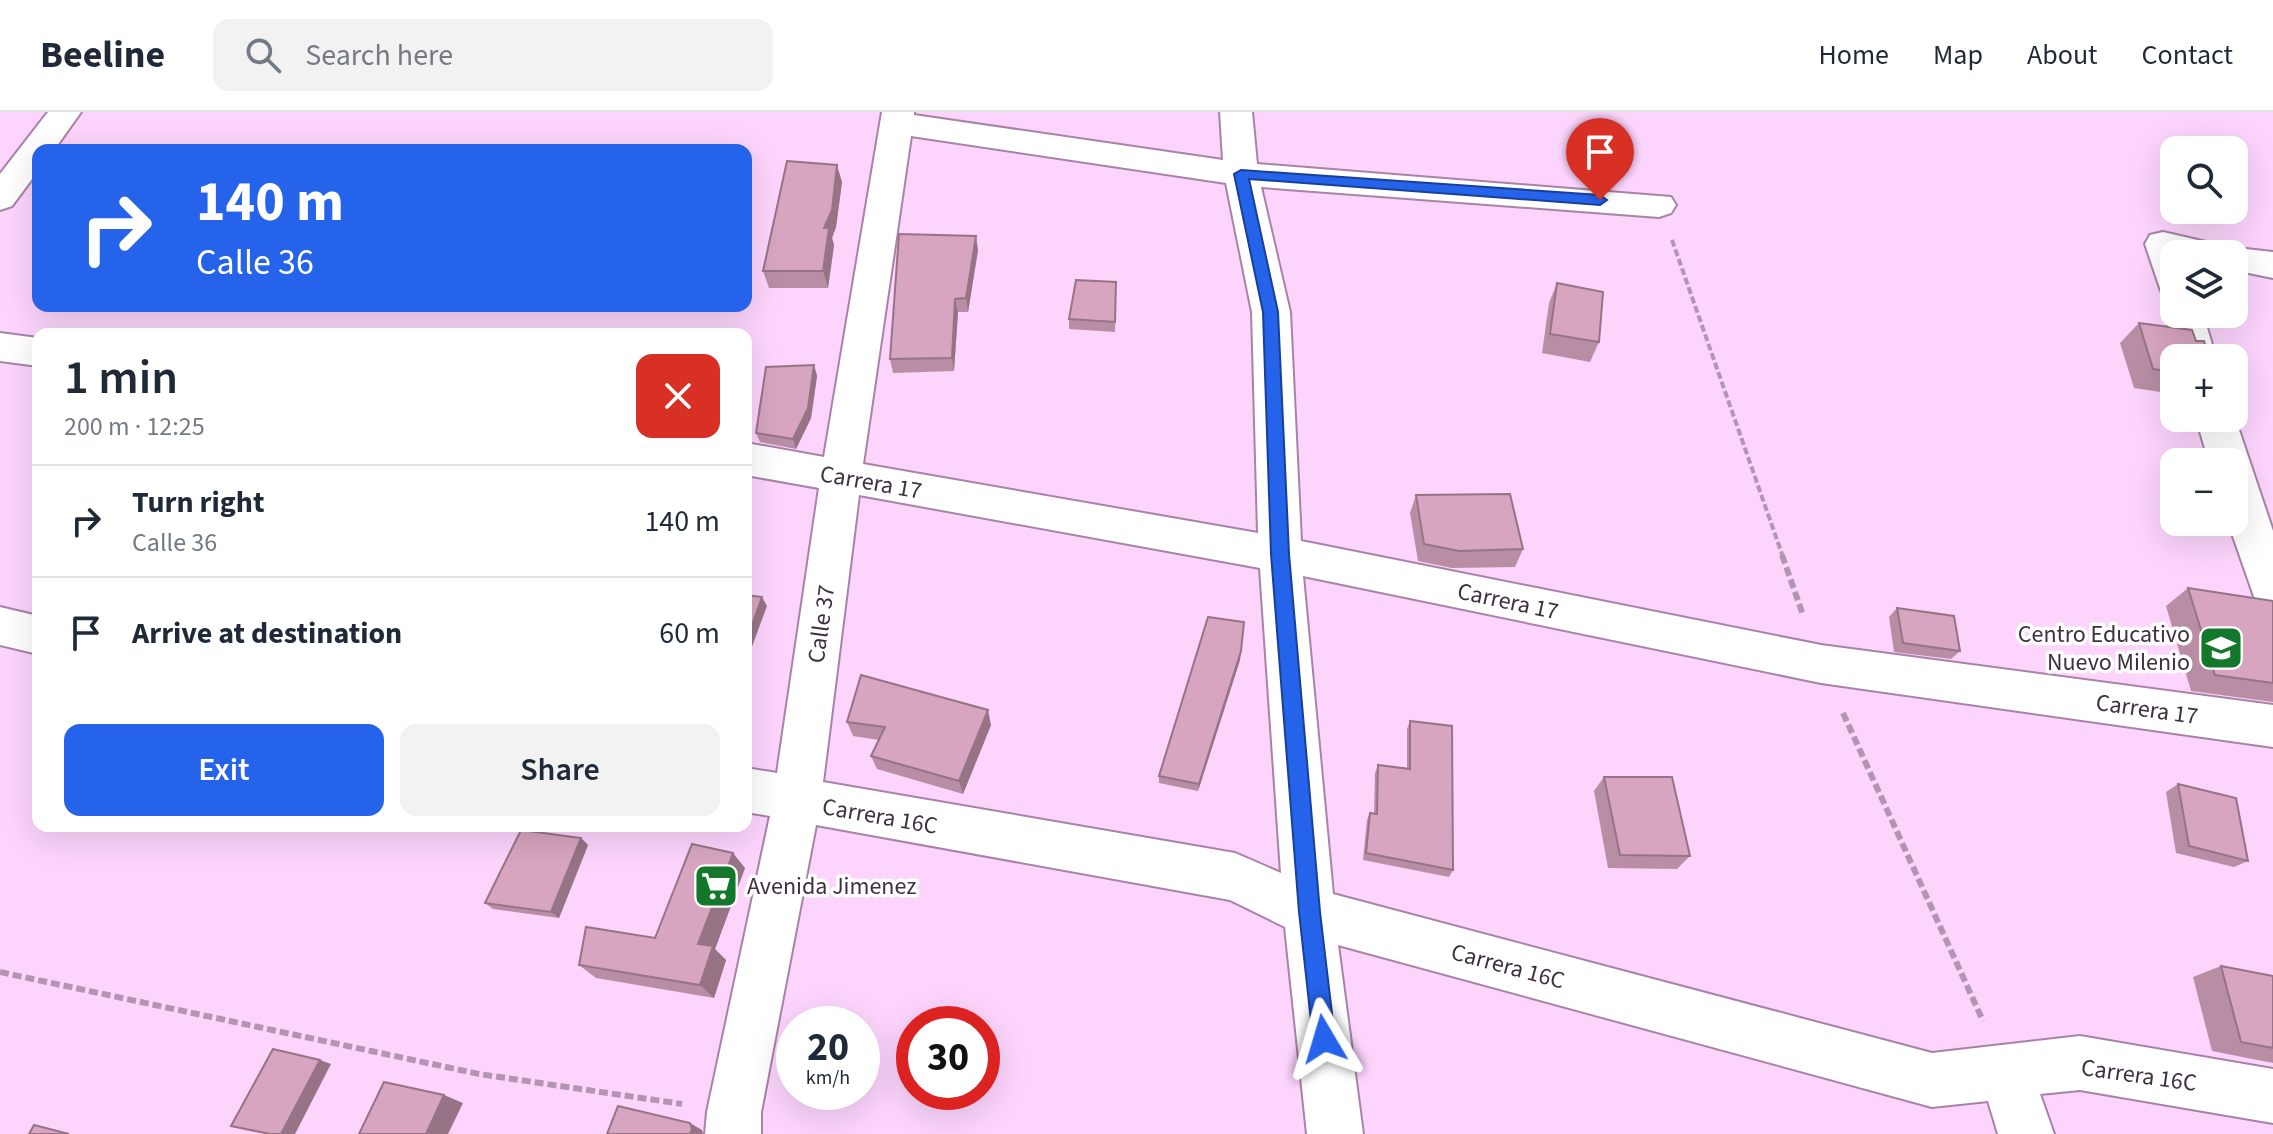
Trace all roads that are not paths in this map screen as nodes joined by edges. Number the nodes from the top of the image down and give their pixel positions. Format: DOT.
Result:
graph roads {
  1 [pos="65,112"];
  2 [pos="1236,112"];
  3 [pos="897,118"];
  4 [pos="41,144"];
  5 [pos="32,156"];
  6 [pos="1241,174"];
  7 [pos="0,198"];
  8 [pos="1659,205"];
  9 [pos="2248,261"];
  10 [pos="2273,265"];
  11 [pos="0,347"];
  12 [pos="32,351"];
  13 [pos="752,460"];
  14 [pos="2248,472"];
  15 [pos="841,476"];
  16 [pos="2273,477"];
  17 [pos="2248,519"];
  18 [pos="1280,554"];
  19 [pos="2273,595"];
  20 [pos="0,626"];
  21 [pos="32,634"];
  22 [pos="2273,726"];
  23 [pos="752,791"];
  24 [pos="797,801"];
  25 [pos="1309,912"];
  26 [pos="2006,1072"];
  27 [pos="2273,1096"];
  28 [pos="734,1123"];
  29 [pos="1335,1134"];
  30 [pos="2026,1134"];
  1 -- 4 [label="street"];
  2 -- 6 [label="street"];
  3 -- 6 [label="street"];
  3 -- 15 [label="street, Calle 37"];
  5 -- 7 [label="street"];
  6 -- 8 [label="street"];
  6 -- 18 [label="street"];
  9 -- 10 [label="street"];
  11 -- 12 [label="street"];
  13 -- 15 [label="street, Carrera 17"];
  14 -- 16 [label="street"];
  15 -- 18 [label="street, Carrera 17"];
  15 -- 24 [label="street, Calle 37"];
  17 -- 19 [label="street"];
  18 -- 22 [label="street, Carrera 17"];
  18 -- 25 [label="street"];
  20 -- 21 [label="street"];
  23 -- 24 [label="street, Carrera 16C"];
  24 -- 25 [label="street, Carrera 16C"];
  24 -- 28 [label="street, Calle 37"];
  25 -- 26 [label="street, Carrera 16C"];
  25 -- 29 [label="street"];
  26 -- 27 [label="street, Carrera 16C"];
  26 -- 30 [label="street"];
}
